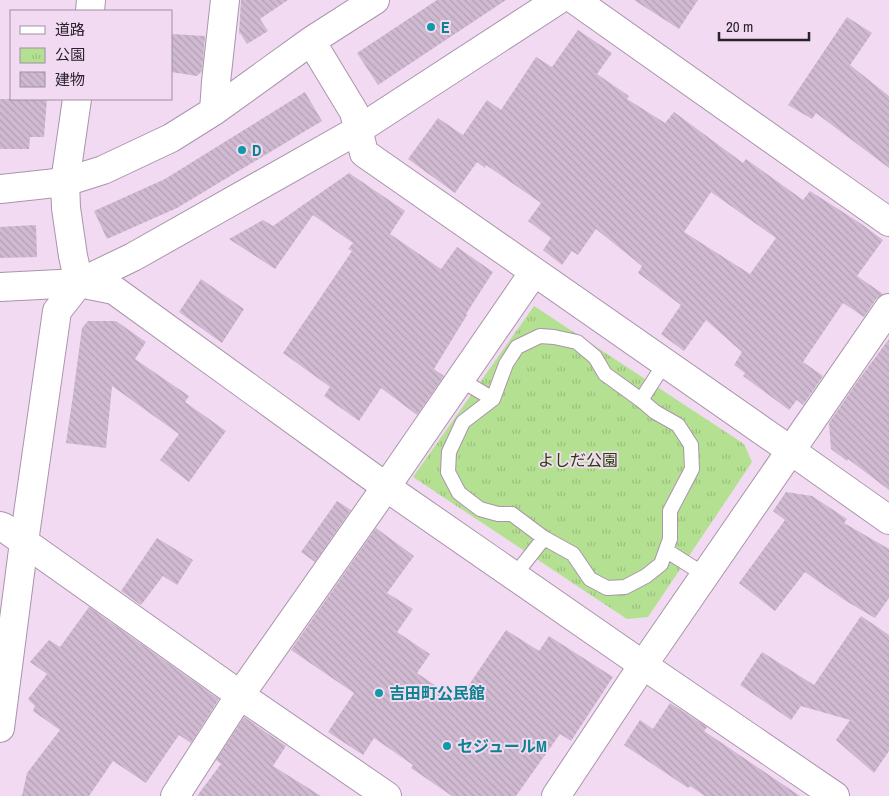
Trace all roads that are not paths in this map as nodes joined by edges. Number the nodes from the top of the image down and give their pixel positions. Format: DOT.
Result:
graph roads {
  1 [pos="225,0"];
  2 [pos="375,0"];
  3 [pos="558,0"];
  4 [pos="575,0"];
  5 [pos="311,41"];
  6 [pos="77,100"];
  7 [pos="214,111"];
  8 [pos="358,130"];
  9 [pos="65,182"];
  10 [pos="0,189"];
  11 [pos="889,222"];
  12 [pos="534,272"];
  13 [pos="79,283"];
  14 [pos="0,287"];
  15 [pos="889,308"];
  16 [pos="665,363"];
  17 [pos="460,380"];
  18 [pos="493,400"];
  19 [pos="641,400"];
  20 [pos="790,450"];
  21 [pos="386,487"];
  22 [pos="889,520"];
  23 [pos="0,526"];
  24 [pos="544,538"];
  25 [pos="24,542"];
  26 [pos="667,551"];
  27 [pos="704,575"];
  28 [pos="514,576"];
  29 [pos="643,665"];
  30 [pos="240,695"];
  31 [pos="0,728"];
  32 [pos="175,796"];
  33 [pos="387,796"];
  34 [pos="556,796"];
  35 [pos="835,796"];
  1 -- 7 [label="street"];
  2 -- 5 [label="street"];
  3 -- 8 [label="street"];
  4 -- 11 [label="street"];
  5 -- 7 [label="street"];
  5 -- 8 [label="street"];
  6 -- 9 [label="street"];
  7 -- 9 [label="street"];
  8 -- 12 [label="street"];
  8 -- 13 [label="street"];
  9 -- 10 [label="street"];
  9 -- 13 [label="street"];
  12 -- 16 [label="street"];
  12 -- 17 [label="street"];
  13 -- 14 [label="street"];
  13 -- 21 [label="street"];
  13 -- 25 [label="street"];
  15 -- 20 [label="street"];
  16 -- 19 [label="lane"];
  16 -- 20 [label="street"];
  17 -- 18 [label="lane"];
  17 -- 21 [label="street"];
  18 -- 19 [label="lane"];
  18 -- 24 [label="lane"];
  19 -- 26 [label="lane"];
  20 -- 22 [label="street"];
  20 -- 27 [label="street"];
  21 -- 28 [label="street"];
  21 -- 30 [label="street"];
  23 -- 25 [label="street"];
  24 -- 26 [label="lane"];
  24 -- 28 [label="lane"];
  25 -- 30 [label="street"];
  25 -- 31 [label="street"];
  26 -- 27 [label="lane"];
  27 -- 29 [label="street"];
  28 -- 29 [label="street"];
  29 -- 34 [label="street"];
  29 -- 35 [label="street"];
  30 -- 32 [label="street"];
  30 -- 33 [label="street"];
}
